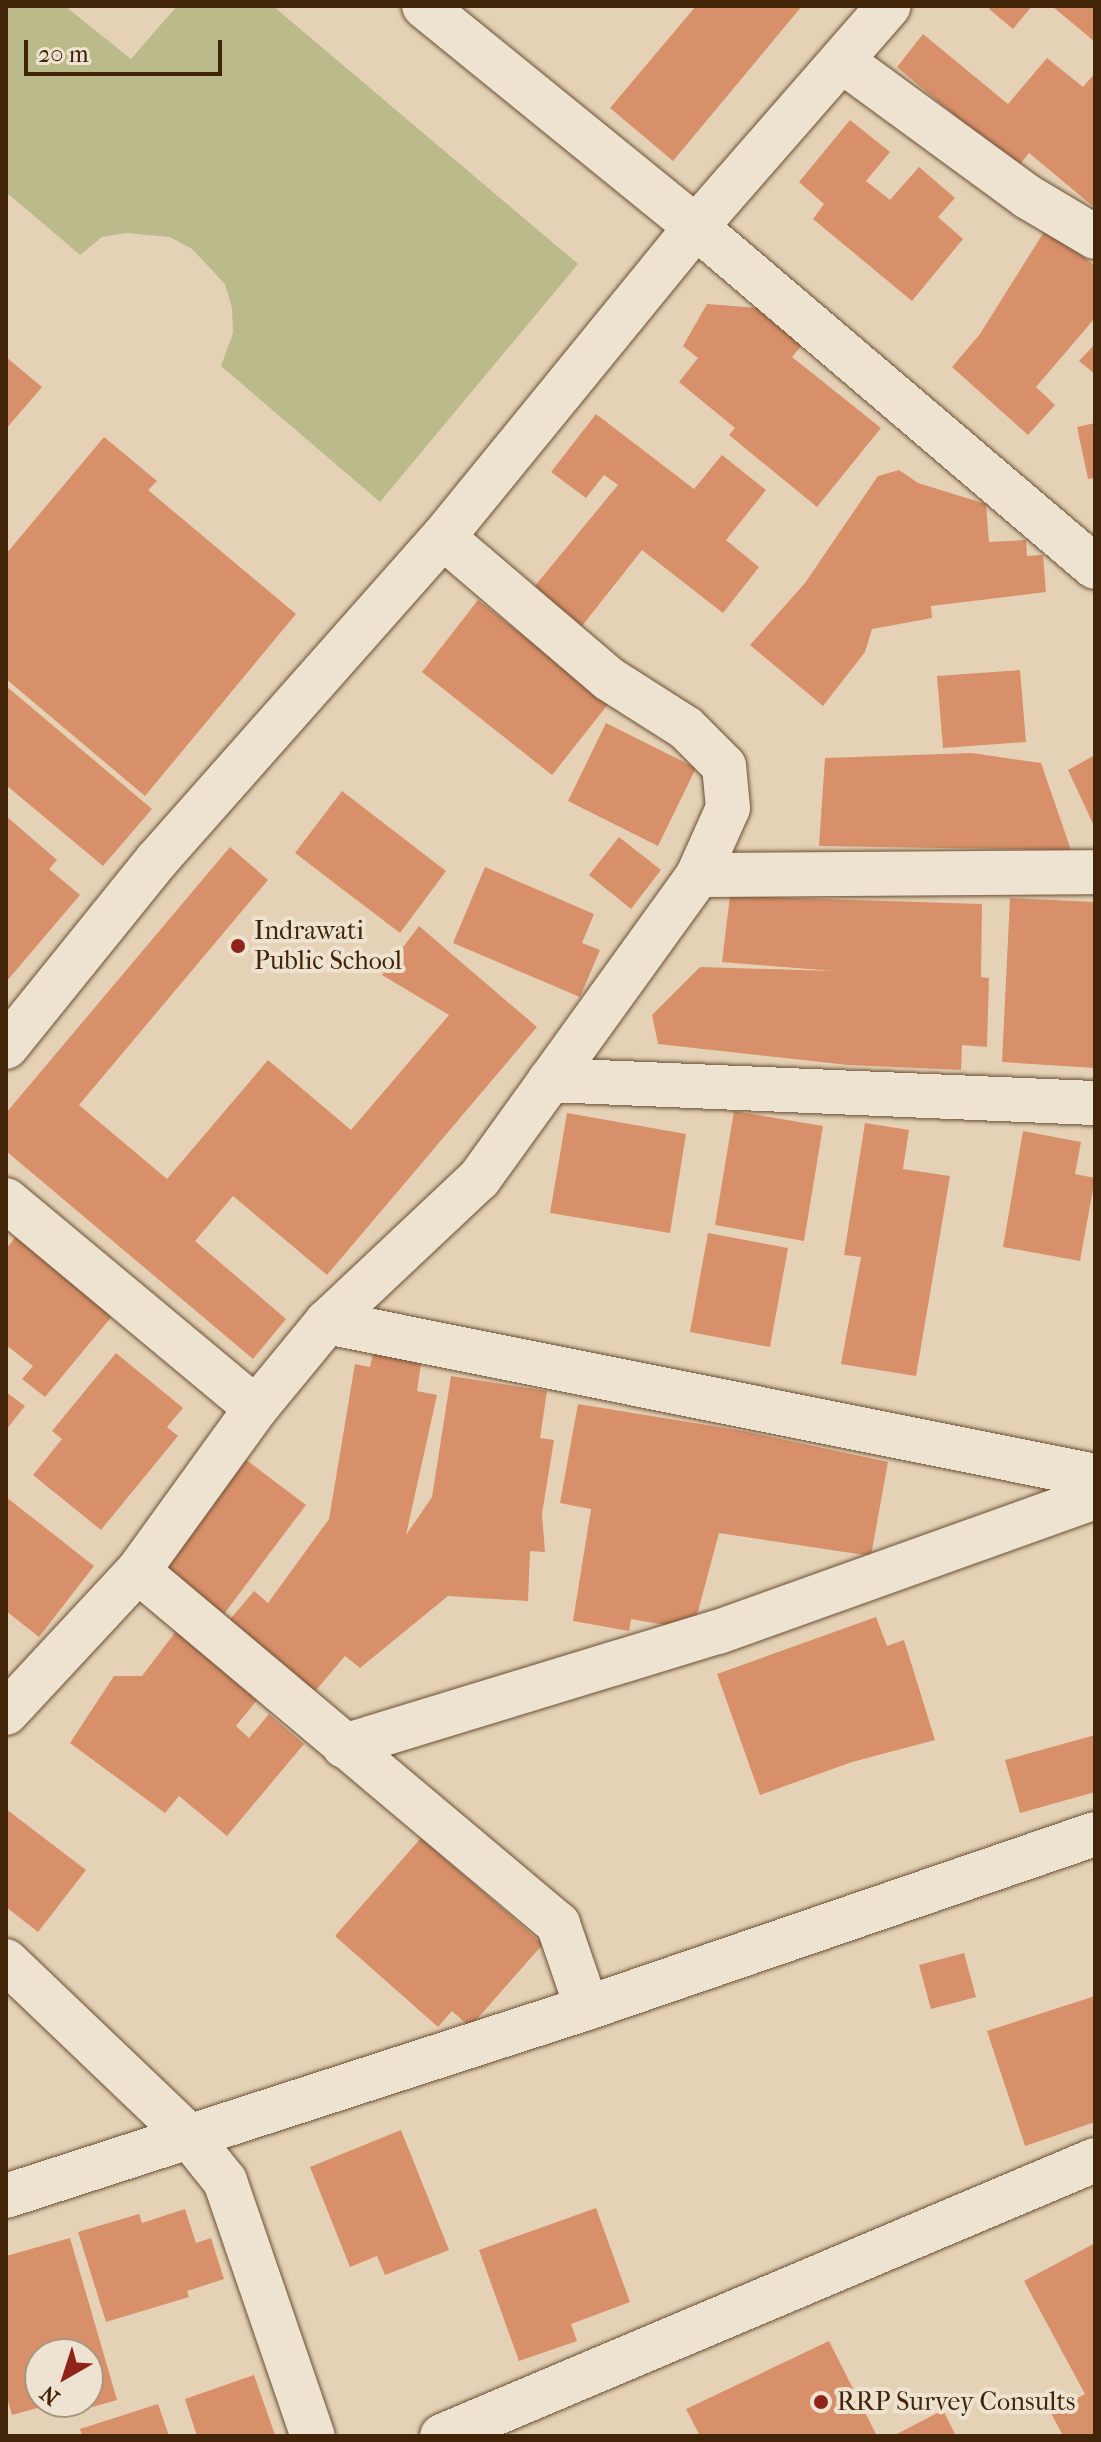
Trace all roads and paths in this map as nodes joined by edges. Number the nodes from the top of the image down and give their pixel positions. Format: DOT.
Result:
graph roads {
  1 [pos="424,6"];
  2 [pos="889,6"];
  3 [pos="842,61"];
  4 [pos="696,227"];
  5 [pos="1095,237"];
  6 [pos="443,537"];
  7 [pos="1095,567"];
  8 [pos="1095,872"];
  9 [pos="698,875"];
  10 [pos="6,1047"];
  11 [pos="550,1080"];
  12 [pos="1095,1103"];
  13 [pos="6,1200"];
  14 [pos="327,1322"];
  15 [pos="256,1408"];
  16 [pos="1095,1476"];
  17 [pos="1095,1497"];
  18 [pos="138,1571"];
  19 [pos="6,1713"];
  20 [pos="344,1746"];
  21 [pos="1095,1834"];
  22 [pos="6,1961"];
  23 [pos="587,2008"];
  24 [pos="188,2135"];
  25 [pos="1095,2160"];
  26 [pos="6,2196"];
  27 [pos="313,2436"];
  28 [pos="442,2436"];
  1 -- 4 [label="street"];
  2 -- 3 [label="street"];
  3 -- 4 [label="street"];
  3 -- 5 [label="street"];
  4 -- 6 [label="street"];
  4 -- 7 [label="street"];
  6 -- 9 [label="street"];
  6 -- 10 [label="street"];
  8 -- 9 [label="street"];
  9 -- 11 [label="street"];
  11 -- 12 [label="street"];
  11 -- 14 [label="street"];
  13 -- 15 [label="street"];
  14 -- 15 [label="street"];
  14 -- 16 [label="street"];
  15 -- 18 [label="street"];
  17 -- 20 [label="street"];
  18 -- 19 [label="street"];
  18 -- 20 [label="street"];
  20 -- 23 [label="street"];
  21 -- 23 [label="street"];
  22 -- 24 [label="street"];
  23 -- 24 [label="street"];
  24 -- 26 [label="street"];
  24 -- 27 [label="street"];
  25 -- 28 [label="street"];
}
